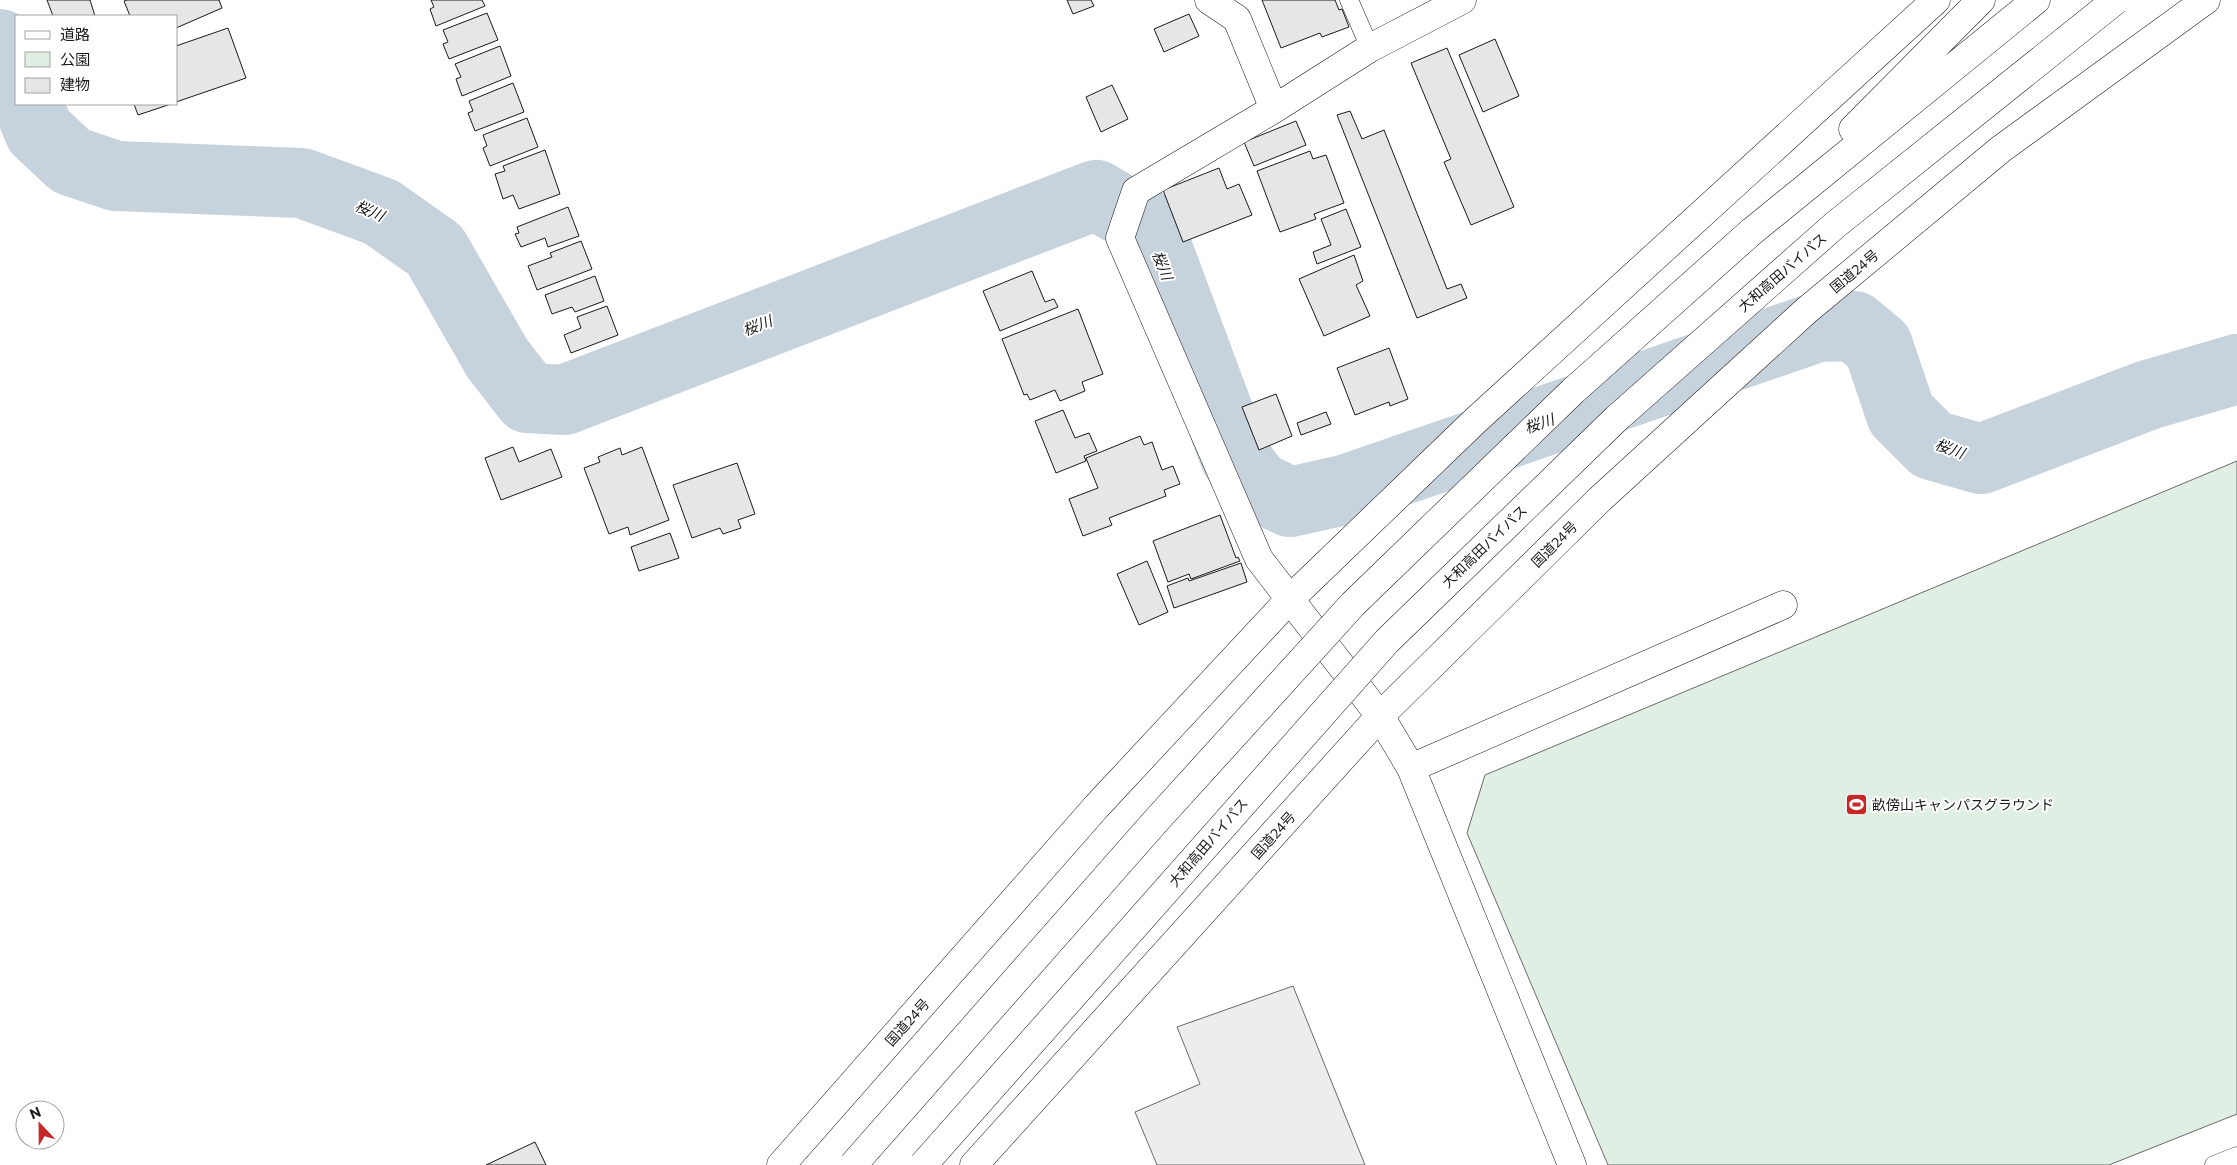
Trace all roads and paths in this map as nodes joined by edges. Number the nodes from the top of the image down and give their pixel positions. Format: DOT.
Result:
graph roads {
  1 [pos="1209,0"];
  2 [pos="1349,0"];
  3 [pos="1462,0"];
  4 [pos="1936,0"];
  5 [pos="1981,0"];
  6 [pos="2036,0"];
  7 [pos="2116,0"];
  8 [pos="2206,0"];
  9 [pos="1370,48"];
  10 [pos="1274,109"];
  11 [pos="1750,233"];
  12 [pos="1290,599"];
  13 [pos="1783,605"];
  14 [pos="1380,716"];
  15 [pos="1411,768"];
  16 [pos="2237,1156"];
  17 [pos="781,1165"];
  18 [pos="853,1165"];
  19 [pos="923,1165"];
  20 [pos="974,1165"];
  21 [pos="1572,1165"];
  22 [pos="2214,1165"];
  1 -- 10 [label="main road"];
  2 -- 9 [label="lane"];
  3 -- 9 [label="main road"];
  4 -- 12 [label="main road, 国道24号"];
  5 -- 11 [label="main road"];
  6 -- 11 [label="main road"];
  7 -- 19 [label="main road, 大和高田バイパス, bridge"];
  8 -- 14 [label="main road, 国道24号"];
  9 -- 10 [label="main road"];
  10 -- 12 [label="main road"];
  11 -- 18 [label="main road, bridge"];
  12 -- 14 [label="main road"];
  12 -- 17 [label="main road, 国道24号"];
  13 -- 15 [label="main road"];
  14 -- 15 [label="main road"];
  14 -- 20 [label="main road, 国道24号"];
  15 -- 21 [label="main road"];
  16 -- 22 [label="lane"];
}
